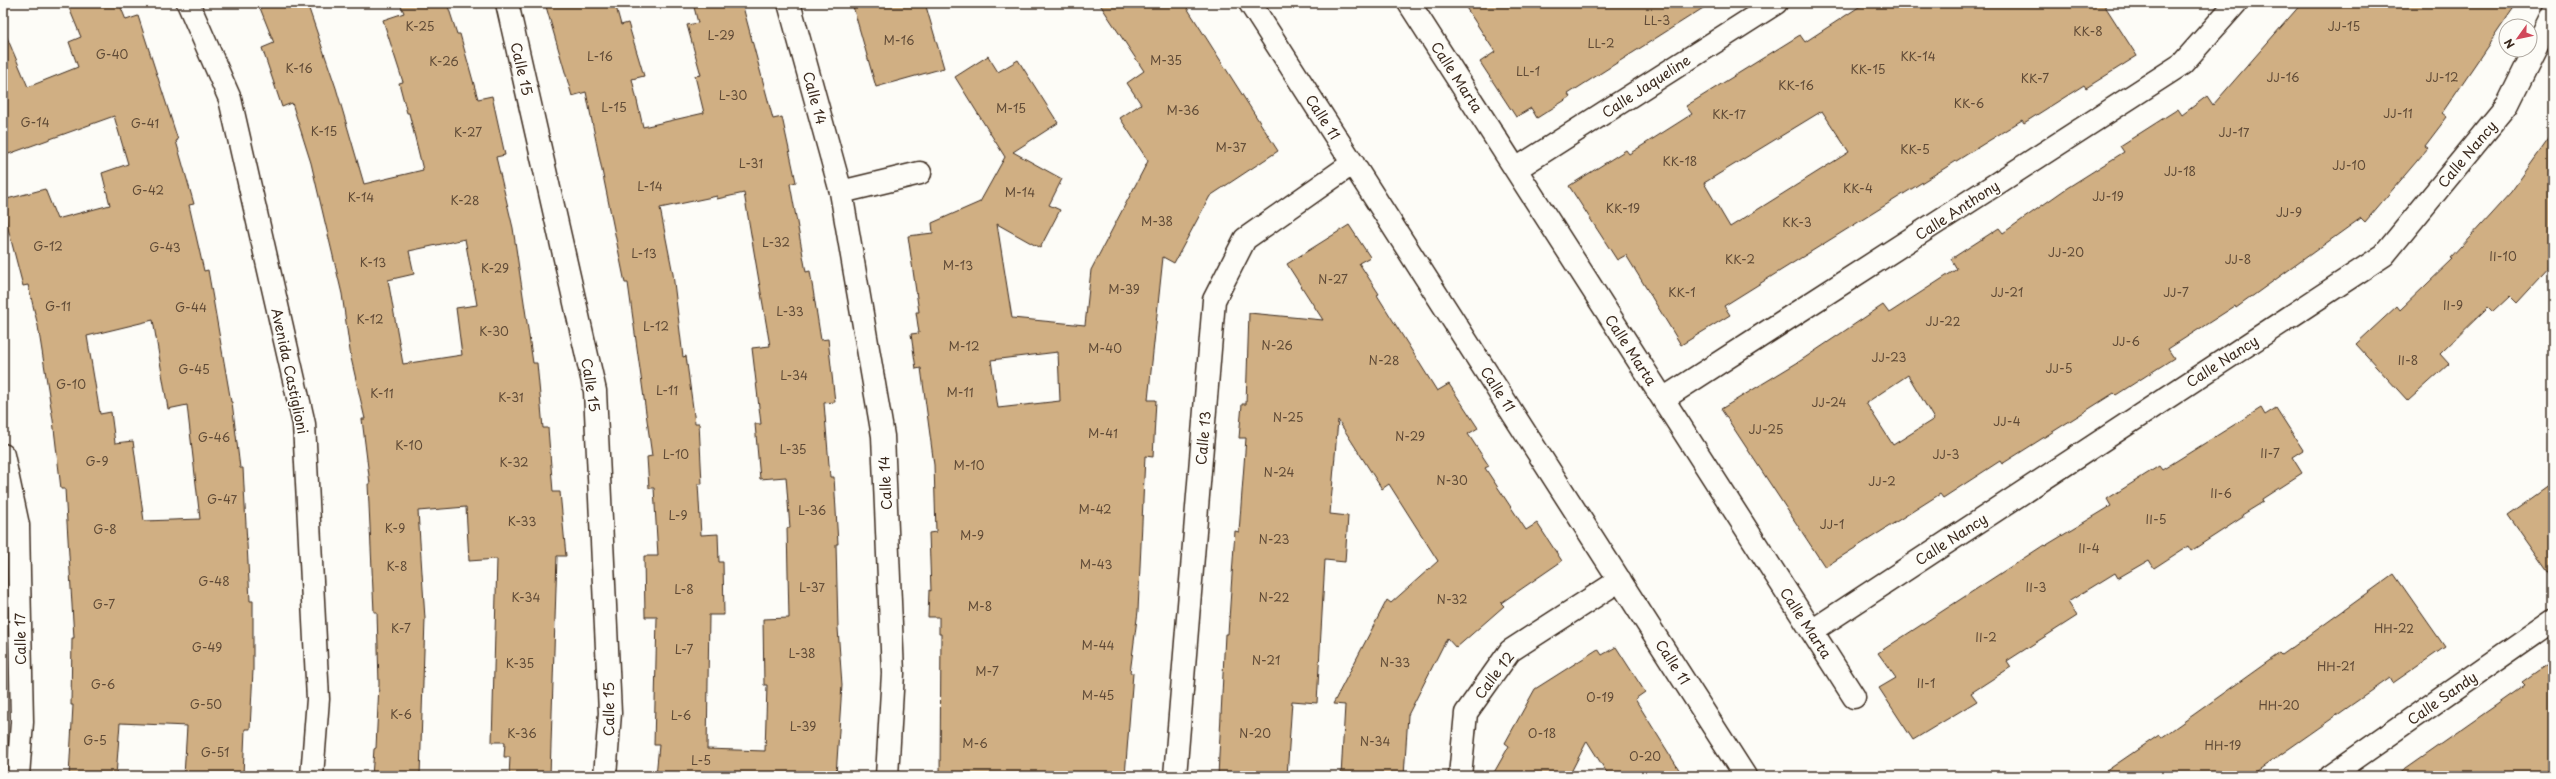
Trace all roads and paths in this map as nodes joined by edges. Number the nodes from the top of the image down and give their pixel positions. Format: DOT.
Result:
graph roads {
  1 [pos="188,3"];
  2 [pos="507,3"];
  3 [pos="789,3"];
  4 [pos="1250,3"];
  5 [pos="1409,3"];
  6 [pos="1776,3"];
  7 [pos="2236,3"];
  8 [pos="2553,13"];
  9 [pos="1353,164"];
  10 [pos="1516,169"];
  11 [pos="920,173"];
  12 [pos="841,192"];
  13 [pos="1663,399"];
  14 [pos="3,455"];
  15 [pos="1620,580"];
  16 [pos="2553,620"];
  17 [pos="1812,631"];
  18 [pos="1854,697"];
  19 [pos="18,776"];
  20 [pos="312,776"];
  21 [pos="606,776"];
  22 [pos="887,776"];
  23 [pos="1175,776"];
  24 [pos="1460,776"];
  25 [pos="1745,776"];
  26 [pos="2330,776"];
  1 -- 20 [label="street, Avenida Castiglioni"];
  2 -- 21 [label="street, Calle 15"];
  3 -- 12 [label="street, Calle 14"];
  4 -- 9 [label="street, Calle 11"];
  5 -- 10 [label="street, Calle Marta"];
  6 -- 10 [label="street, Calle Jaqueline"];
  7 -- 13 [label="street, Calle Anthony"];
  8 -- 17 [label="street, Calle Nancy"];
  9 -- 15 [label="street, Calle 11"];
  9 -- 23 [label="street, Calle 13"];
  10 -- 13 [label="street, Calle Marta"];
  11 -- 12 [label="street"];
  12 -- 22 [label="street, Calle 14"];
  13 -- 17 [label="street, Calle Marta"];
  14 -- 19 [label="street, Calle 17"];
  15 -- 24 [label="street, Calle 12"];
  15 -- 25 [label="street, Calle 11"];
  16 -- 26 [label="street, Calle Sandy"];
  17 -- 18 [label="street, Calle Marta"];
}
